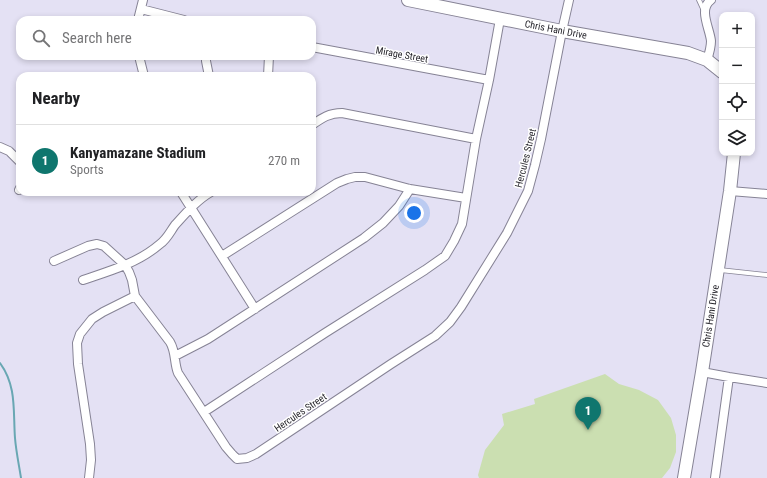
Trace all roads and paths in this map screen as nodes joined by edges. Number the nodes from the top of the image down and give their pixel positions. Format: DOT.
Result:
graph roads {
  1 [pos="143,0"];
  2 [pos="408,0"];
  3 [pos="569,0"];
  4 [pos="699,0"];
  5 [pos="711,0"];
  6 [pos="141,9"];
  7 [pos="705,15"];
  8 [pos="139,16"];
  9 [pos="168,16"];
  10 [pos="500,19"];
  11 [pos="562,31"];
  12 [pos="316,48"];
  13 [pos="140,60"];
  14 [pos="207,60"];
  15 [pos="269,60"];
  16 [pos="708,60"];
  17 [pos="719,69"];
  18 [pos="143,72"];
  19 [pos="208,72"];
  20 [pos="268,72"];
  21 [pos="489,80"];
  22 [pos="316,123"];
  23 [pos="476,139"];
  24 [pos="0,148"];
  25 [pos="734,156"];
  26 [pos="16,158"];
  27 [pos="410,189"];
  28 [pos="730,191"];
  29 [pos="767,194"];
  30 [pos="184,196"];
  31 [pos="205,196"];
  32 [pos="466,198"];
  33 [pos="191,208"];
  34 [pos="222,256"];
  35 [pos="54,261"];
  36 [pos="125,265"];
  37 [pos="718,269"];
  38 [pos="767,275"];
  39 [pos="83,280"];
  40 [pos="135,296"];
  41 [pos="255,308"];
  42 [pos="175,356"];
  43 [pos="702,372"];
  44 [pos="729,378"];
  45 [pos="767,383"];
  46 [pos="204,412"];
  47 [pos="89,478"];
  48 [pos="684,478"];
  49 [pos="715,478"];
  1 -- 6 [label="street"];
  2 -- 10 [label="street, Chris Hani Drive"];
  3 -- 11 [label="street"];
  4 -- 7 [label="lane"];
  5 -- 7 [label="street"];
  6 -- 8 [label="street"];
  6 -- 9 [label="street"];
  7 -- 16 [label="street"];
  10 -- 11 [label="street, Chris Hani Drive"];
  10 -- 21 [label="street"];
  11 -- 16 [label="street, Chris Hani Drive"];
  11 -- 46 [label="street, Hercules Street"];
  12 -- 21 [label="street, Mirage Street"];
  13 -- 18 [label="street"];
  14 -- 19 [label="street"];
  15 -- 20 [label="street"];
  16 -- 17 [label="street, Chris Hani Drive"];
  21 -- 23 [label="street"];
  22 -- 23 [label="street"];
  23 -- 32 [label="street"];
  24 -- 26 [label="street"];
  25 -- 28 [label="street, Chris Hani Drive"];
  27 -- 32 [label="street"];
  27 -- 34 [label="street"];
  27 -- 41 [label="street"];
  28 -- 29 [label="street"];
  28 -- 37 [label="street, Chris Hani Drive"];
  30 -- 33 [label="street"];
  31 -- 33 [label="street"];
  32 -- 46 [label="street"];
  33 -- 34 [label="street"];
  33 -- 36 [label="street"];
  34 -- 41 [label="street"];
  35 -- 36 [label="street"];
  36 -- 39 [label="street"];
  36 -- 40 [label="street"];
  37 -- 38 [label="lane"];
  37 -- 43 [label="street, Chris Hani Drive"];
  40 -- 42 [label="street, Hercules Street"];
  40 -- 47 [label="street"];
  41 -- 42 [label="street"];
  42 -- 46 [label="street, Hercules Street"];
  43 -- 44 [label="street"];
  43 -- 48 [label="street, Chris Hani Drive"];
  44 -- 45 [label="street"];
  44 -- 49 [label="street"];
}
